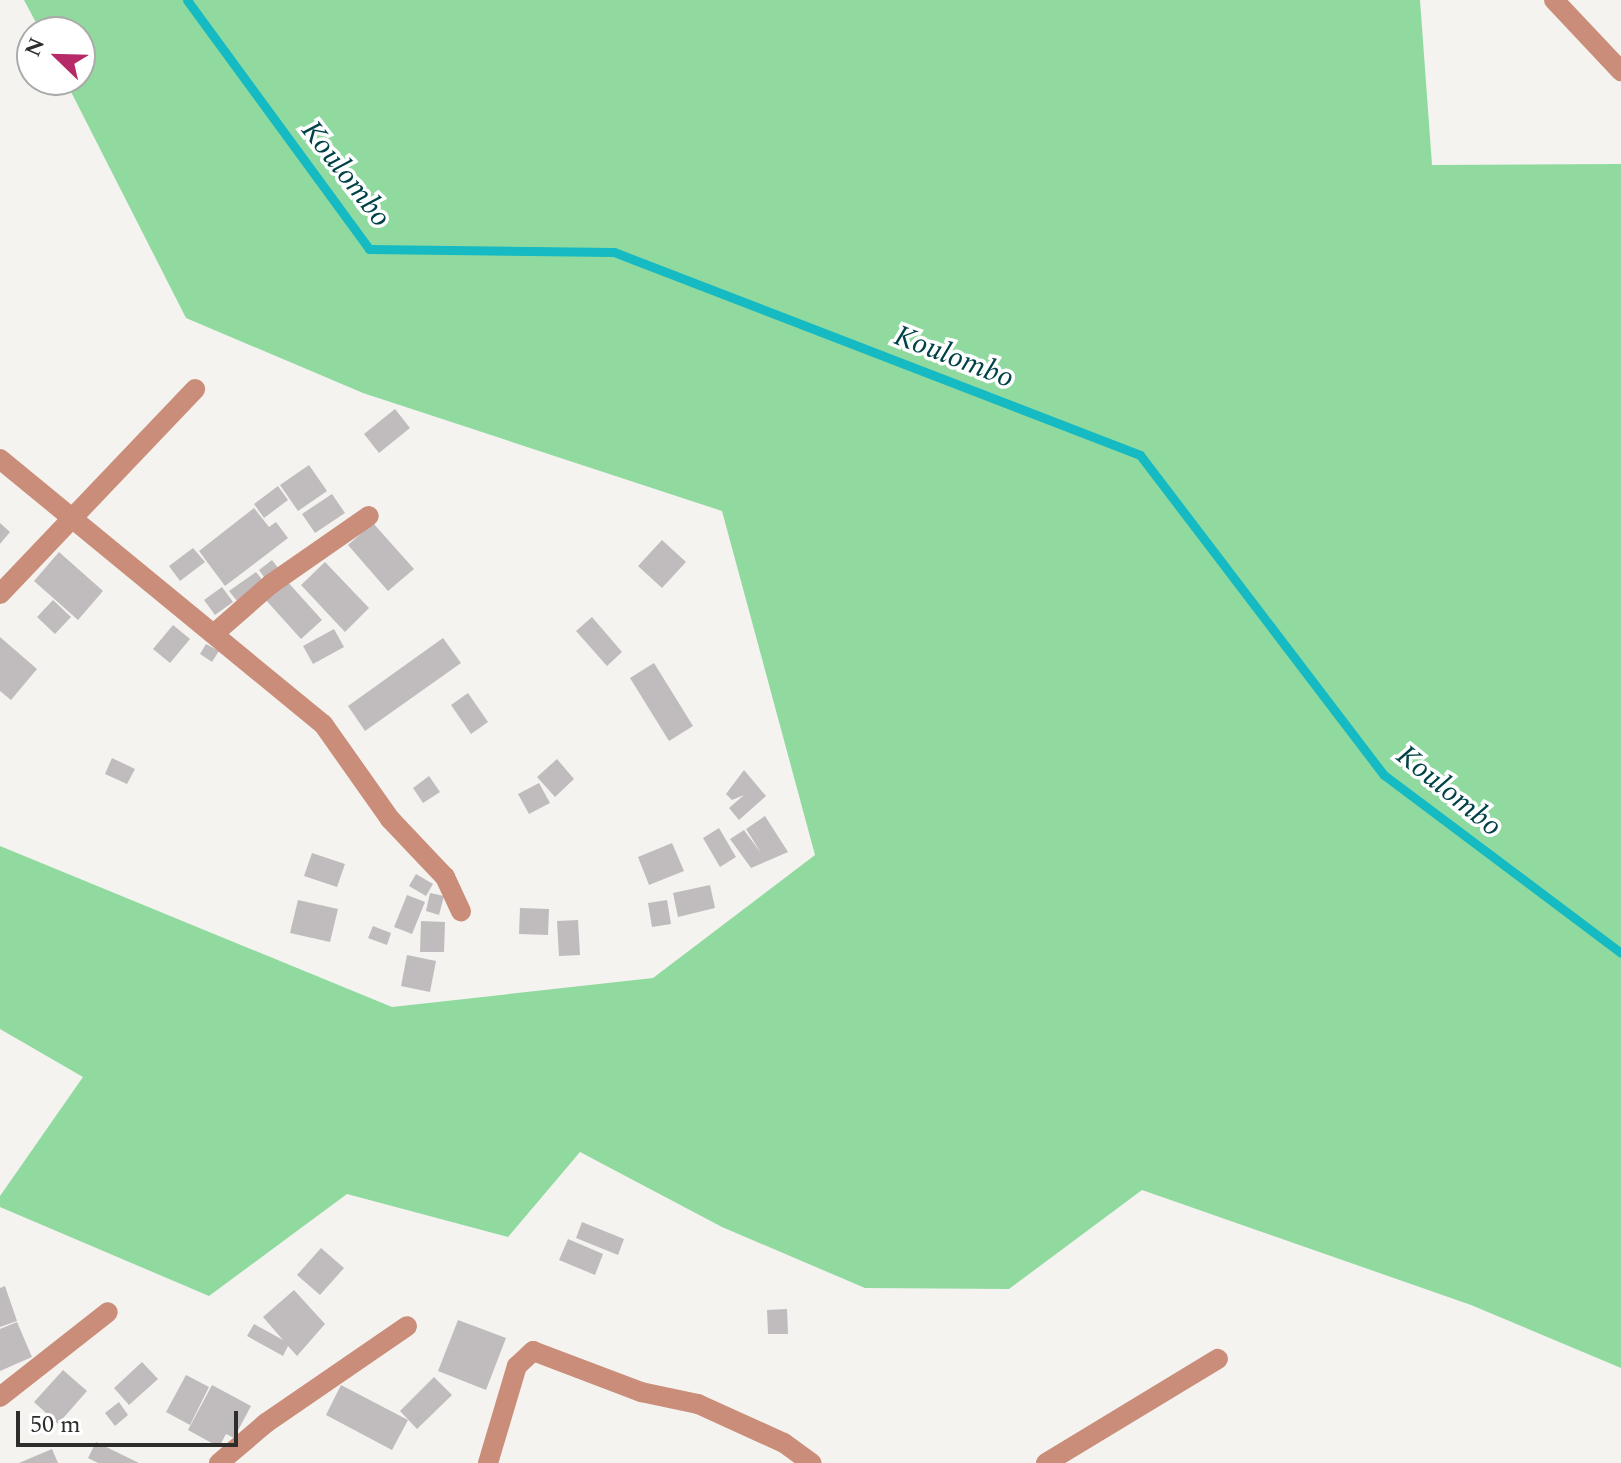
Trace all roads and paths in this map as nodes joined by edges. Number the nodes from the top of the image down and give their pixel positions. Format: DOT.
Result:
graph roads {
  1 [pos="1554,0"];
  2 [pos="1621,71"];
  3 [pos="195,389"];
  4 [pos="0,459"];
  5 [pos="369,516"];
  6 [pos="76,517"];
  7 [pos="0,594"];
  8 [pos="216,632"];
  9 [pos="461,912"];
  10 [pos="108,1312"];
  11 [pos="407,1326"];
  12 [pos="1218,1359"];
  13 [pos="0,1397"];
  14 [pos="219,1463"];
  15 [pos="488,1463"];
  16 [pos="812,1463"];
  17 [pos="1046,1463"];
  1 -- 2 [label="street"];
  3 -- 6 [label="street"];
  4 -- 6 [label="street"];
  5 -- 8 [label="street"];
  6 -- 7 [label="street"];
  6 -- 8 [label="street"];
  8 -- 9 [label="street"];
  10 -- 13 [label="street"];
  11 -- 14 [label="street"];
  12 -- 17 [label="street"];
  15 -- 16 [label="street"];
}
